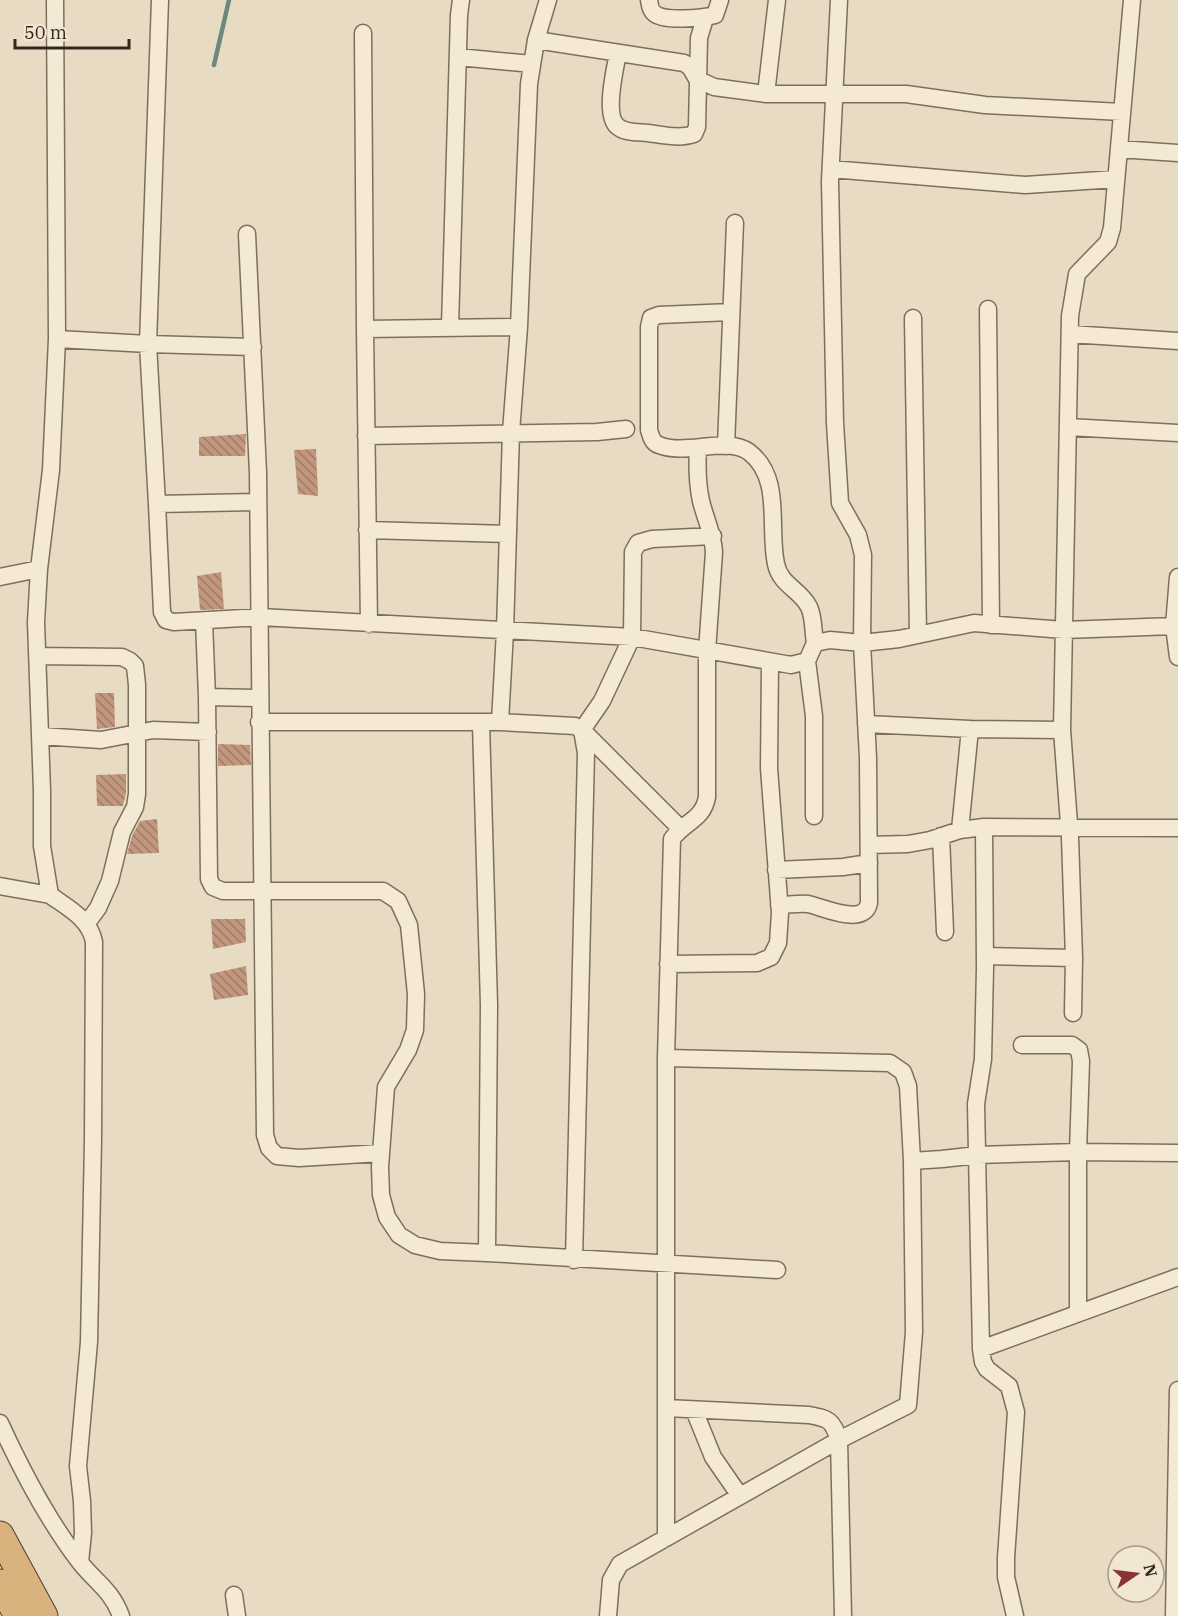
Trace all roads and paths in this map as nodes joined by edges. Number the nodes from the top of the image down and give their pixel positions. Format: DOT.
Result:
graph roads {
  1 [pos="56,0"];
  2 [pos="160,0"];
  3 [pos="461,0"];
  4 [pos="548,0"];
  5 [pos="649,0"];
  6 [pos="720,0"];
  7 [pos="777,0"];
  8 [pos="839,0"];
  9 [pos="1132,0"];
  10 [pos="705,18"];
  11 [pos="363,33"];
  12 [pos="536,40"];
  13 [pos="618,53"];
  14 [pos="458,57"];
  15 [pos="532,64"];
  16 [pos="697,79"];
  17 [pos="766,94"];
  18 [pos="835,94"];
  19 [pos="1122,112"];
  20 [pos="1119,148"];
  21 [pos="1178,153"];
  22 [pos="831,169"];
  23 [pos="1116,179"];
  24 [pos="735,223"];
  25 [pos="247,234"];
  26 [pos="988,309"];
  27 [pos="731,312"];
  28 [pos="913,318"];
  29 [pos="450,327"];
  30 [pos="519,327"];
  31 [pos="365,329"];
  32 [pos="1070,334"];
  33 [pos="57,339"];
  34 [pos="1178,341"];
  35 [pos="148,344"];
  36 [pos="253,347"];
  37 [pos="1068,427"];
  38 [pos="626,429"];
  39 [pos="511,432"];
  40 [pos="1178,433"];
  41 [pos="366,436"];
  42 [pos="726,446"];
  43 [pos="698,448"];
  44 [pos="257,502"];
  45 [pos="157,504"];
  46 [pos="368,530"];
  47 [pos="508,534"];
  48 [pos="713,536"];
  49 [pos="39,569"];
  50 [pos="1178,577"];
  51 [pos="0,578"];
  52 [pos="260,617"];
  53 [pos="204,621"];
  54 [pos="369,624"];
  55 [pos="991,625"];
  56 [pos="1174,626"];
  57 [pos="1064,630"];
  58 [pos="505,631"];
  59 [pos="918,635"];
  60 [pos="632,637"];
  61 [pos="815,643"];
  62 [pos="862,643"];
  63 [pos="707,651"];
  64 [pos="38,656"];
  65 [pos="1178,657"];
  66 [pos="807,661"];
  67 [pos="770,662"];
  68 [pos="207,697"];
  69 [pos="260,698"];
  70 [pos="260,722"];
  71 [pos="500,722"];
  72 [pos="481,723"];
  73 [pos="866,724"];
  74 [pos="970,729"];
  75 [pos="582,730"];
  76 [pos="1062,730"];
  77 [pos="208,732"];
  78 [pos="137,733"];
  79 [pos="40,736"];
  80 [pos="814,816"];
  81 [pos="984,827"];
  82 [pos="680,828"];
  83 [pos="1068,828"];
  84 [pos="1178,828"];
  85 [pos="960,830"];
  86 [pos="941,836"];
  87 [pos="869,844"];
  88 [pos="869,863"];
  89 [pos="776,870"];
  90 [pos="0,886"];
  91 [pos="264,890"];
  92 [pos="50,895"];
  93 [pos="779,905"];
  94 [pos="87,923"];
  95 [pos="945,932"];
  96 [pos="985,956"];
  97 [pos="1074,958"];
  98 [pos="668,963"];
  99 [pos="1073,1013"];
  100 [pos="1022,1045"];
  101 [pos="666,1058"];
  102 [pos="1078,1152"];
  103 [pos="381,1153"];
  104 [pos="1178,1153"];
  105 [pos="978,1155"];
  106 [pos="912,1161"];
  107 [pos="487,1253"];
  108 [pos="574,1260"];
  109 [pos="666,1265"];
  110 [pos="777,1270"];
  111 [pos="1178,1277"];
  112 [pos="1078,1313"];
  113 [pos="981,1349"];
  114 [pos="1178,1390"];
  115 [pos="666,1408"];
  116 [pos="694,1410"];
  117 [pos="0,1424"];
  118 [pos="839,1440"];
  119 [pos="740,1496"];
  120 [pos="666,1538"];
  121 [pos="4,1550"];
  122 [pos="80,1562"];
  123 [pos="0,1583"];
  124 [pos="234,1595"];
  125 [pos="18,1616"];
  126 [pos="45,1616"];
  127 [pos="121,1616"];
  128 [pos="237,1616"];
  129 [pos="608,1616"];
  130 [pos="843,1616"];
  131 [pos="1015,1616"];
  132 [pos="1174,1616"];
  1 -- 33 [label="street"];
  2 -- 35 [label="street"];
  3 -- 14 [label="street"];
  4 -- 12 [label="street"];
  5 -- 10 [label="street"];
  6 -- 10 [label="street"];
  7 -- 17 [label="street"];
  8 -- 18 [label="street"];
  9 -- 19 [label="street"];
  10 -- 16 [label="street"];
  11 -- 31 [label="street"];
  12 -- 13 [label="street"];
  12 -- 15 [label="street"];
  13 -- 16 [label="street"];
  13 -- 16 [label="street"];
  14 -- 15 [label="street"];
  14 -- 29 [label="street"];
  15 -- 30 [label="street"];
  16 -- 17 [label="street"];
  17 -- 18 [label="street"];
  18 -- 19 [label="street"];
  18 -- 22 [label="street"];
  19 -- 20 [label="street"];
  20 -- 21 [label="street"];
  20 -- 23 [label="street"];
  22 -- 23 [label="street"];
  22 -- 62 [label="street"];
  23 -- 32 [label="street"];
  24 -- 27 [label="street"];
  25 -- 36 [label="street"];
  26 -- 55 [label="street"];
  27 -- 42 [label="street"];
  27 -- 43 [label="street"];
  28 -- 59 [label="street"];
  29 -- 30 [label="street"];
  29 -- 31 [label="street"];
  30 -- 39 [label="street"];
  31 -- 41 [label="street"];
  32 -- 34 [label="street"];
  32 -- 37 [label="street"];
  33 -- 35 [label="street"];
  33 -- 49 [label="street"];
  35 -- 36 [label="street"];
  35 -- 45 [label="street"];
  36 -- 44 [label="street"];
  37 -- 40 [label="street"];
  37 -- 57 [label="street"];
  38 -- 39 [label="street"];
  39 -- 41 [label="street"];
  39 -- 47 [label="street"];
  41 -- 46 [label="street"];
  42 -- 43 [label="street"];
  42 -- 61 [label="street"];
  43 -- 48 [label="street"];
  44 -- 45 [label="street"];
  44 -- 52 [label="street"];
  45 -- 53 [label="street"];
  46 -- 47 [label="street"];
  46 -- 54 [label="street"];
  47 -- 58 [label="street"];
  48 -- 60 [label="street"];
  48 -- 63 [label="street"];
  49 -- 51 [label="street"];
  49 -- 64 [label="street"];
  50 -- 56 [label="street"];
  52 -- 53 [label="street"];
  52 -- 54 [label="street"];
  52 -- 69 [label="street"];
  53 -- 68 [label="street"];
  54 -- 58 [label="street"];
  55 -- 57 [label="street"];
  55 -- 59 [label="street"];
  56 -- 57 [label="street"];
  56 -- 65 [label="street"];
  57 -- 76 [label="street"];
  58 -- 60 [label="street"];
  58 -- 71 [label="street"];
  59 -- 62 [label="street"];
  60 -- 63 [label="street"];
  60 -- 75 [label="street"];
  61 -- 62 [label="street"];
  61 -- 66 [label="street"];
  62 -- 73 [label="street"];
  63 -- 67 [label="street"];
  63 -- 82 [label="street"];
  64 -- 78 [label="street"];
  64 -- 79 [label="street"];
  66 -- 67 [label="street"];
  66 -- 80 [label="street"];
  67 -- 89 [label="street"];
  68 -- 69 [label="street"];
  68 -- 77 [label="street"];
  69 -- 70 [label="street"];
  70 -- 72 [label="street"];
  70 -- 91 [label="street"];
  71 -- 72 [label="street"];
  71 -- 75 [label="street"];
  72 -- 107 [label="street"];
  73 -- 74 [label="street"];
  73 -- 87 [label="street"];
  74 -- 76 [label="street"];
  74 -- 85 [label="street"];
  75 -- 82 [label="street"];
  75 -- 108 [label="street"];
  76 -- 83 [label="street"];
  77 -- 78 [label="street"];
  77 -- 91 [label="street"];
  78 -- 79 [label="street"];
  78 -- 94 [label="street"];
  79 -- 92 [label="street"];
  81 -- 83 [label="street"];
  81 -- 85 [label="street"];
  81 -- 96 [label="street"];
  82 -- 98 [label="street"];
  83 -- 84 [label="street"];
  83 -- 97 [label="street"];
  85 -- 86 [label="street"];
  86 -- 87 [label="street"];
  86 -- 95 [label="street"];
  87 -- 88 [label="street"];
  88 -- 89 [label="street"];
  88 -- 93 [label="street"];
  89 -- 93 [label="street"];
  90 -- 92 [label="street"];
  91 -- 103 [label="street"];
  91 -- 103 [label="street"];
  92 -- 94 [label="street"];
  93 -- 98 [label="street"];
  94 -- 122 [label="street"];
  96 -- 97 [label="street"];
  96 -- 105 [label="street"];
  97 -- 99 [label="street"];
  98 -- 101 [label="street"];
  100 -- 102 [label="street"];
  101 -- 106 [label="street"];
  101 -- 109 [label="street"];
  102 -- 104 [label="street"];
  102 -- 105 [label="street"];
  102 -- 112 [label="street"];
  103 -- 107 [label="street"];
  105 -- 106 [label="street"];
  105 -- 113 [label="street"];
  106 -- 118 [label="street"];
  107 -- 108 [label="street"];
  108 -- 109 [label="street"];
  109 -- 110 [label="street"];
  109 -- 115 [label="street"];
  111 -- 112 [label="street"];
  112 -- 113 [label="street"];
  113 -- 131 [label="street"];
  114 -- 132 [label="street"];
  115 -- 116 [label="street"];
  115 -- 120 [label="street"];
  116 -- 118 [label="street"];
  116 -- 119 [label="street"];
  117 -- 122 [label="street"];
  118 -- 119 [label="street"];
  118 -- 130 [label="street"];
  119 -- 120 [label="street"];
  120 -- 129 [label="street"];
  121 -- 126 [label="highway"];
  122 -- 127 [label="street"];
  123 -- 125 [label="highway"];
  124 -- 128 [label="street"];
}
